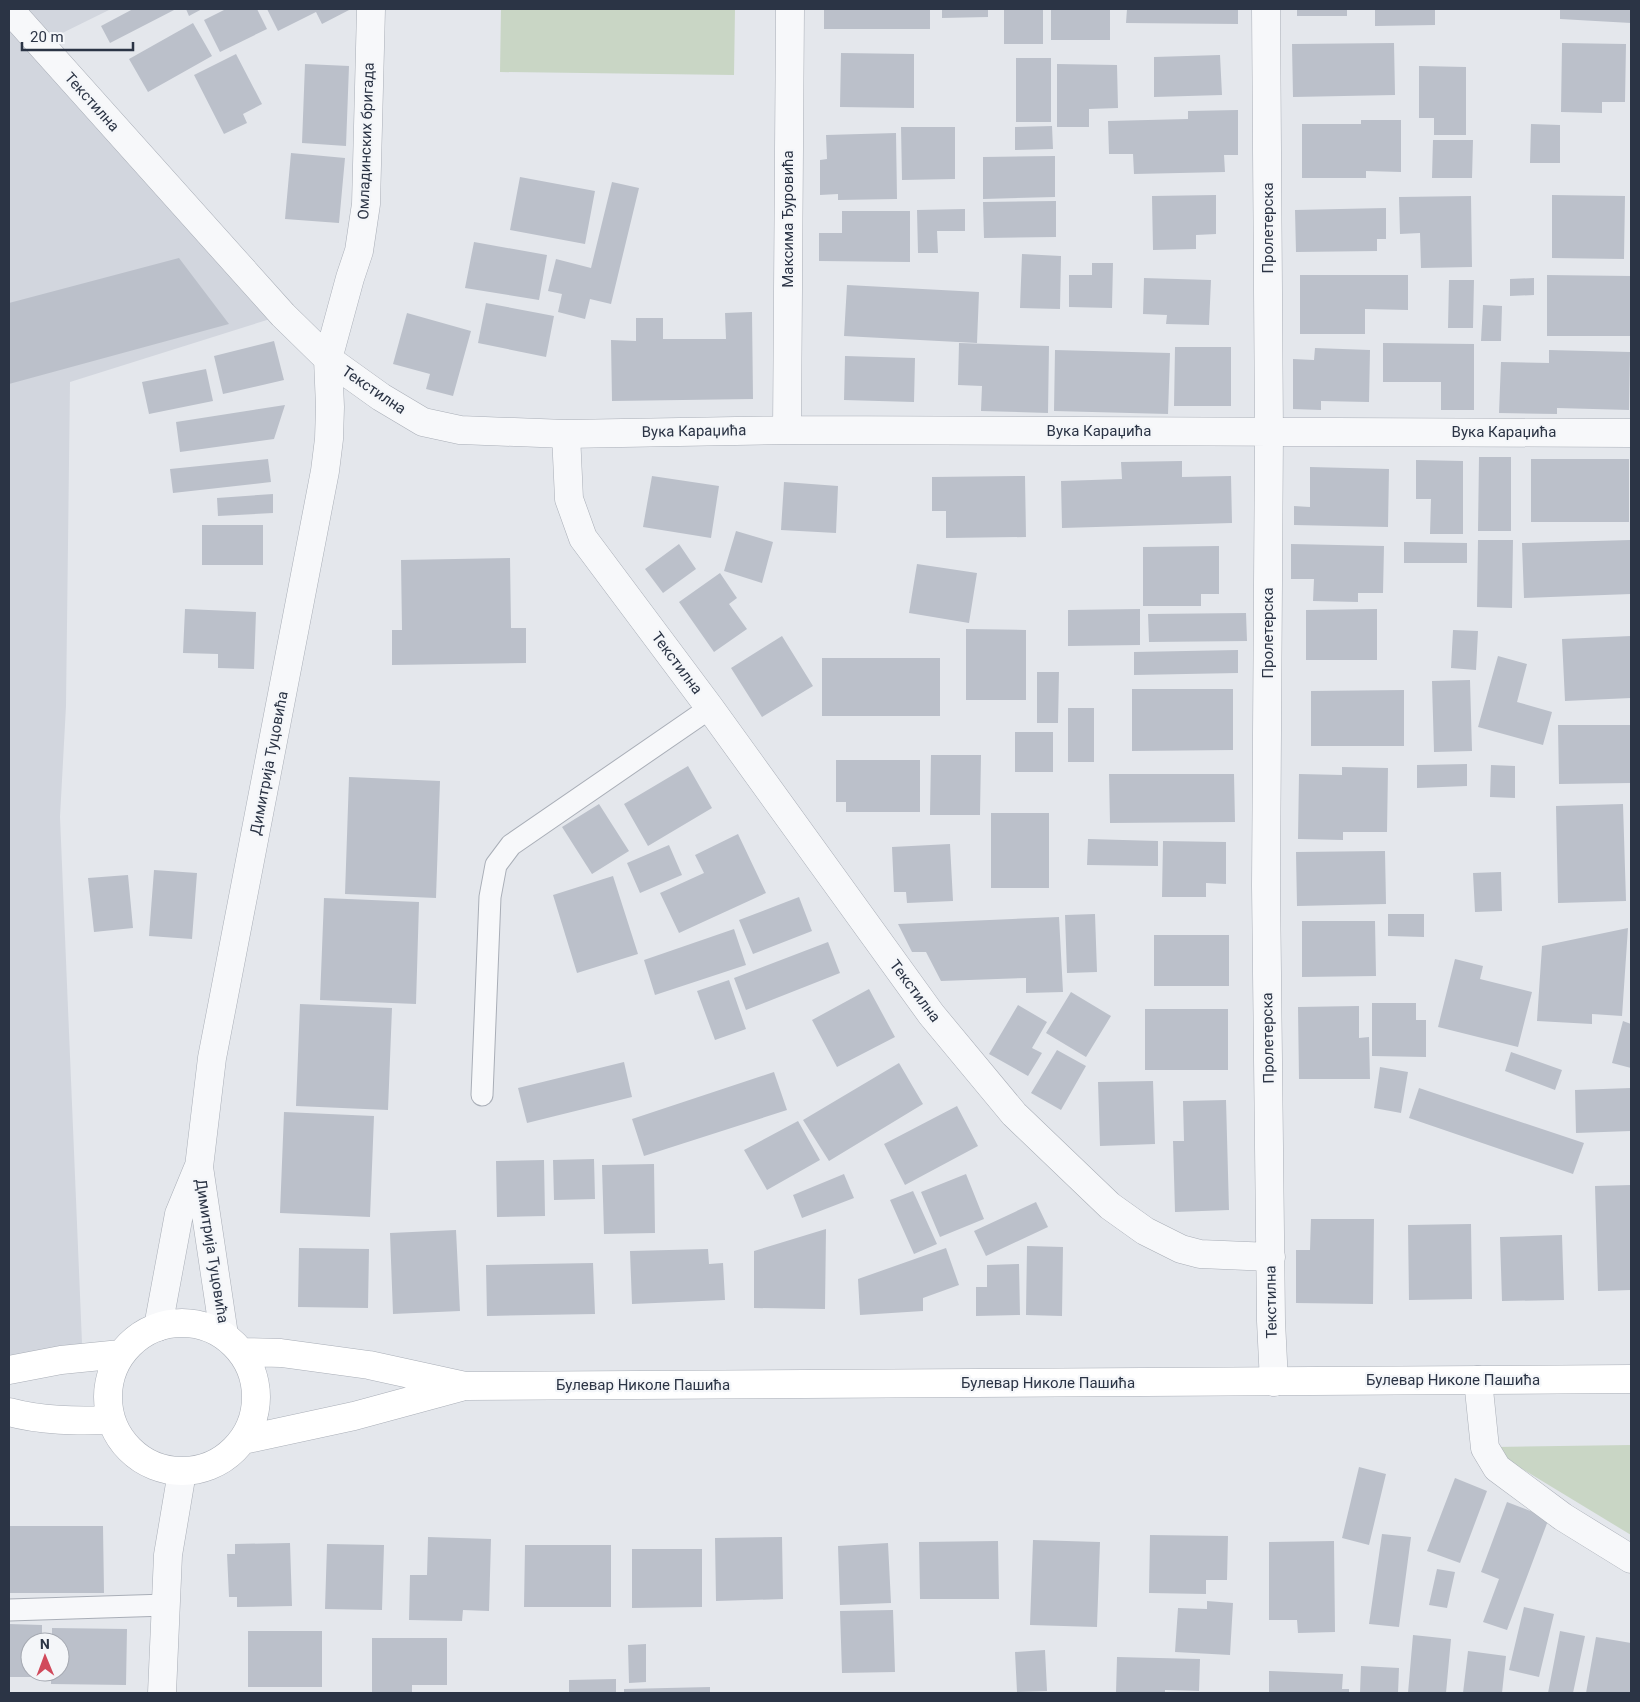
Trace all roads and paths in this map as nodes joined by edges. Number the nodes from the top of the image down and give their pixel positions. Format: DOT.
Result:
graph roads {
  1 [pos="9,9"];
  2 [pos="371,9"];
  3 [pos="790,9"];
  4 [pos="1266,9"];
  5 [pos="328,359"];
  6 [pos="787,430"];
  7 [pos="1269,432"];
  8 [pos="1631,433"];
  9 [pos="566,434"];
  10 [pos="710,708"];
  11 [pos="482,1095"];
  12 [pos="199,1167"];
  13 [pos="1271,1257"];
  14 [pos="158,1327"];
  15 [pos="233,1344"];
  16 [pos="120,1354"];
  17 [pos="9,1370"];
  18 [pos="1631,1379"];
  19 [pos="1478,1380"];
  20 [pos="1274,1382"];
  21 [pos="465,1386"];
  22 [pos="9,1412"];
  23 [pos="110,1420"];
  24 [pos="244,1440"];
  25 [pos="182,1472"];
  26 [pos="1631,1559"];
  27 [pos="166,1605"];
  28 [pos="9,1610"];
  29 [pos="162,1693"];
  1 -- 5 [label="street, Текстилна"];
  2 -- 5 [label="street, Омладинских бригада"];
  3 -- 6 [label="street, Максима Ђуровића"];
  4 -- 7 [label="street, Пролетерска"];
  5 -- 9 [label="street, Текстилна"];
  5 -- 12 [label="street, Димитрија Туцовића"];
  6 -- 7 [label="street, Вука Караџића"];
  6 -- 9 [label="street, Вука Караџића"];
  7 -- 8 [label="street, Вука Караџића"];
  7 -- 13 [label="street, Пролетерска"];
  9 -- 10 [label="street, Текстилна"];
  10 -- 11 [label="lane"];
  10 -- 13 [label="street, Текстилна"];
  12 -- 14 [label="street, Димитрија Туцовића"];
  12 -- 15 [label="street, Димитрија Туцовића"];
  13 -- 20 [label="street, Текстилна"];
  14 -- 15 [label="main road, Булевар Николе Пашића"];
  14 -- 16 [label="main road, Булевар Николе Пашића"];
  15 -- 21 [label="main road, Булевар Николе Пашића"];
  15 -- 24 [label="main road, Булевар Николе Пашића"];
  16 -- 17 [label="main road"];
  16 -- 23 [label="main road, Булевар Николе Пашића"];
  18 -- 19 [label="main road, Булевар Николе Пашића"];
  19 -- 20 [label="main road, Булевар Николе Пашића"];
  19 -- 26 [label="street"];
  20 -- 21 [label="main road, Булевар Николе Пашића"];
  21 -- 24 [label="main road, Булевар Николе Пашића"];
  22 -- 23 [label="main road"];
  23 -- 25 [label="main road, Булевар Николе Пашића"];
  24 -- 25 [label="main road, Булевар Николе Пашића"];
  25 -- 27 [label="street"];
  27 -- 28 [label="lane"];
  27 -- 29 [label="street"];
}
